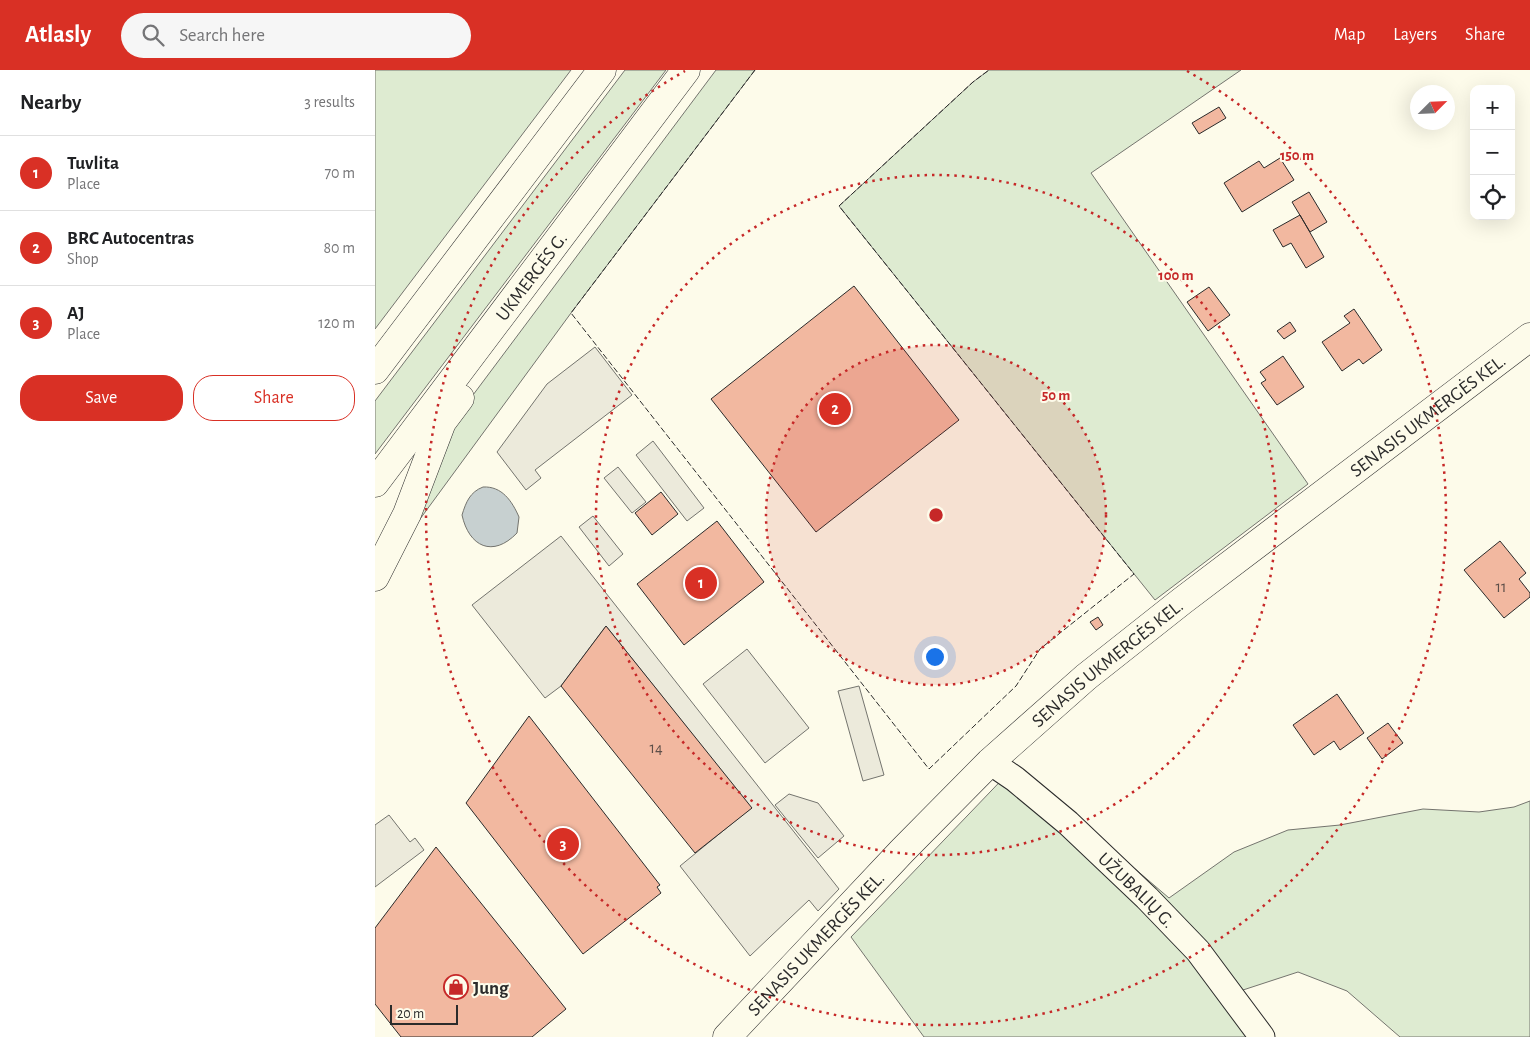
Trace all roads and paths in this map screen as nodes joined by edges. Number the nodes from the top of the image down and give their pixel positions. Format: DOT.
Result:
graph roads {
  1 [pos="602,70"];
  2 [pos="686,70"];
  3 [pos="525,284"];
  4 [pos="1530,337"];
  5 [pos="375,370"];
  6 [pos="375,482"];
  7 [pos="375,577"];
  8 [pos="990,762"];
  9 [pos="727,1037"];
  10 [pos="1262,1037"];
  1 -- 5 [label="main road"];
  2 -- 3 [label="main road, UKMERGĖS G."];
  3 -- 6 [label="main road, UKMERGĖS G."];
  3 -- 7 [label="main road"];
  4 -- 8 [label="main road, SENASIS UKMERGĖS KEL."];
  8 -- 9 [label="main road, SENASIS UKMERGĖS KEL."];
  8 -- 10 [label="street, UŽUBALIŲ G."];
}
